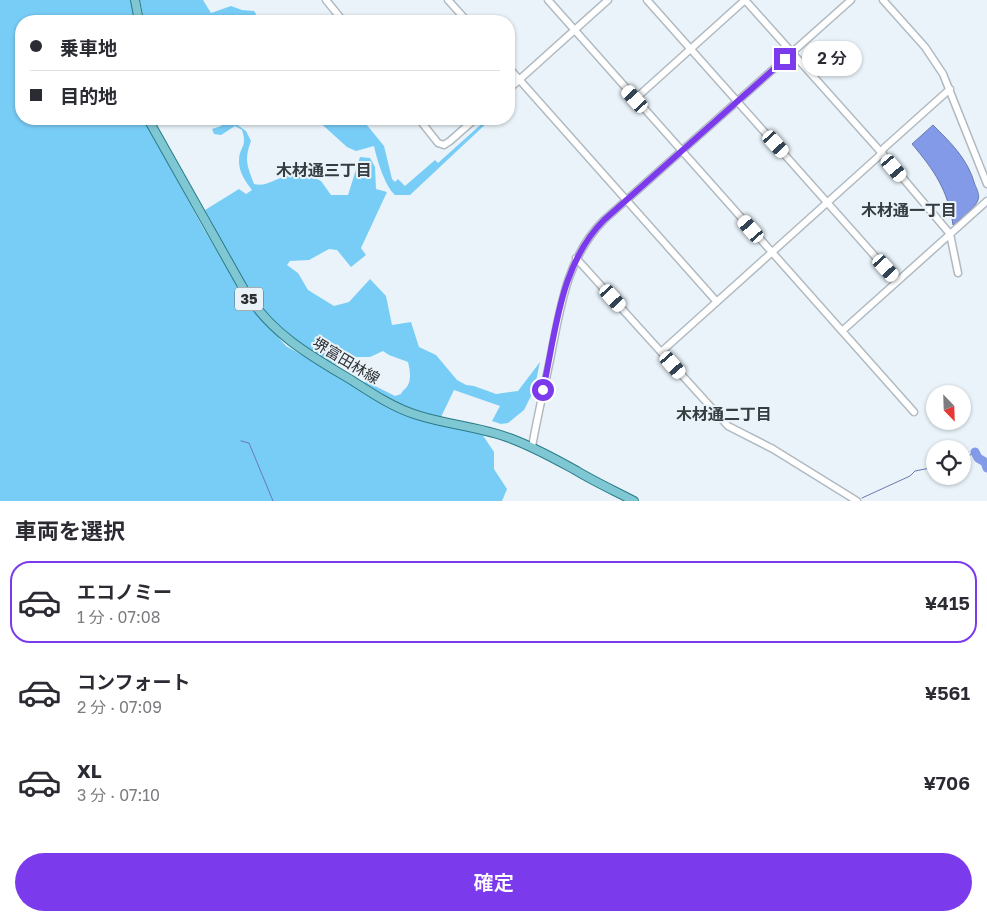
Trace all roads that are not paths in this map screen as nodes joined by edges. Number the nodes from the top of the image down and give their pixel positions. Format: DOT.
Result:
graph roads {
  1 [pos="135,0"];
  2 [pos="326,0"];
  3 [pos="448,0"];
  4 [pos="548,0"];
  5 [pos="608,0"];
  6 [pos="647,0"];
  7 [pos="745,0"];
  8 [pos="850,0"];
  9 [pos="883,0"];
  10 [pos="138,15"];
  11 [pos="338,15"];
  12 [pos="462,15"];
  13 [pos="574,30"];
  14 [pos="690,49"];
  15 [pos="792,52"];
  16 [pos="515,75"];
  17 [pos="519,80"];
  18 [pos="515,84"];
  19 [pos="950,89"];
  20 [pos="635,99"];
  21 [pos="737,101"];
  22 [pos="151,125"];
  23 [pos="424,125"];
  24 [pos="468,125"];
  25 [pos="682,151"];
  26 [pos="881,152"];
  27 [pos="987,184"];
  28 [pos="626,201"];
  29 [pos="987,201"];
  30 [pos="828,202"];
  31 [pos="950,234"];
  32 [pos="772,252"];
  33 [pos="576,258"];
  34 [pos="958,274"];
  35 [pos="898,281"];
  36 [pos="717,302"];
  37 [pos="842,331"];
  38 [pos="661,352"];
  39 [pos="914,412"];
  40 [pos="532,447"];
  41 [pos="634,501"];
  42 [pos="857,501"];
  1 -- 10 [label="main road"];
  2 -- 11 [label="street"];
  3 -- 12 [label="street"];
  4 -- 13 [label="street"];
  5 -- 13 [label="street"];
  6 -- 14 [label="street"];
  7 -- 14 [label="street"];
  7 -- 15 [label="street"];
  8 -- 15 [label="street"];
  9 -- 19 [label="street"];
  13 -- 17 [label="street"];
  13 -- 20 [label="street"];
  14 -- 20 [label="street"];
  14 -- 21 [label="street"];
  15 -- 21 [label="street"];
  15 -- 26 [label="street"];
  16 -- 17 [label="street"];
  17 -- 18 [label="street"];
  17 -- 28 [label="street"];
  19 -- 26 [label="street"];
  19 -- 27 [label="street"];
  20 -- 25 [label="street"];
  21 -- 25 [label="street"];
  21 -- 30 [label="street"];
  22 -- 40 [label="main road, 堺富田林線 / 35"];
  23 -- 24 [label="street"];
  25 -- 28 [label="street"];
  25 -- 32 [label="street"];
  26 -- 30 [label="street"];
  26 -- 31 [label="street"];
  28 -- 33 [label="street"];
  28 -- 36 [label="street"];
  29 -- 31 [label="street"];
  30 -- 32 [label="street"];
  30 -- 35 [label="street"];
  31 -- 34 [label="street"];
  31 -- 35 [label="street"];
  32 -- 36 [label="street"];
  32 -- 37 [label="street"];
  33 -- 38 [label="street"];
  33 -- 40 [label="street"];
  35 -- 37 [label="street"];
  36 -- 38 [label="street"];
  37 -- 39 [label="street"];
  38 -- 42 [label="street"];
  40 -- 41 [label="main road, 堺富田林線 / 35"];
}
